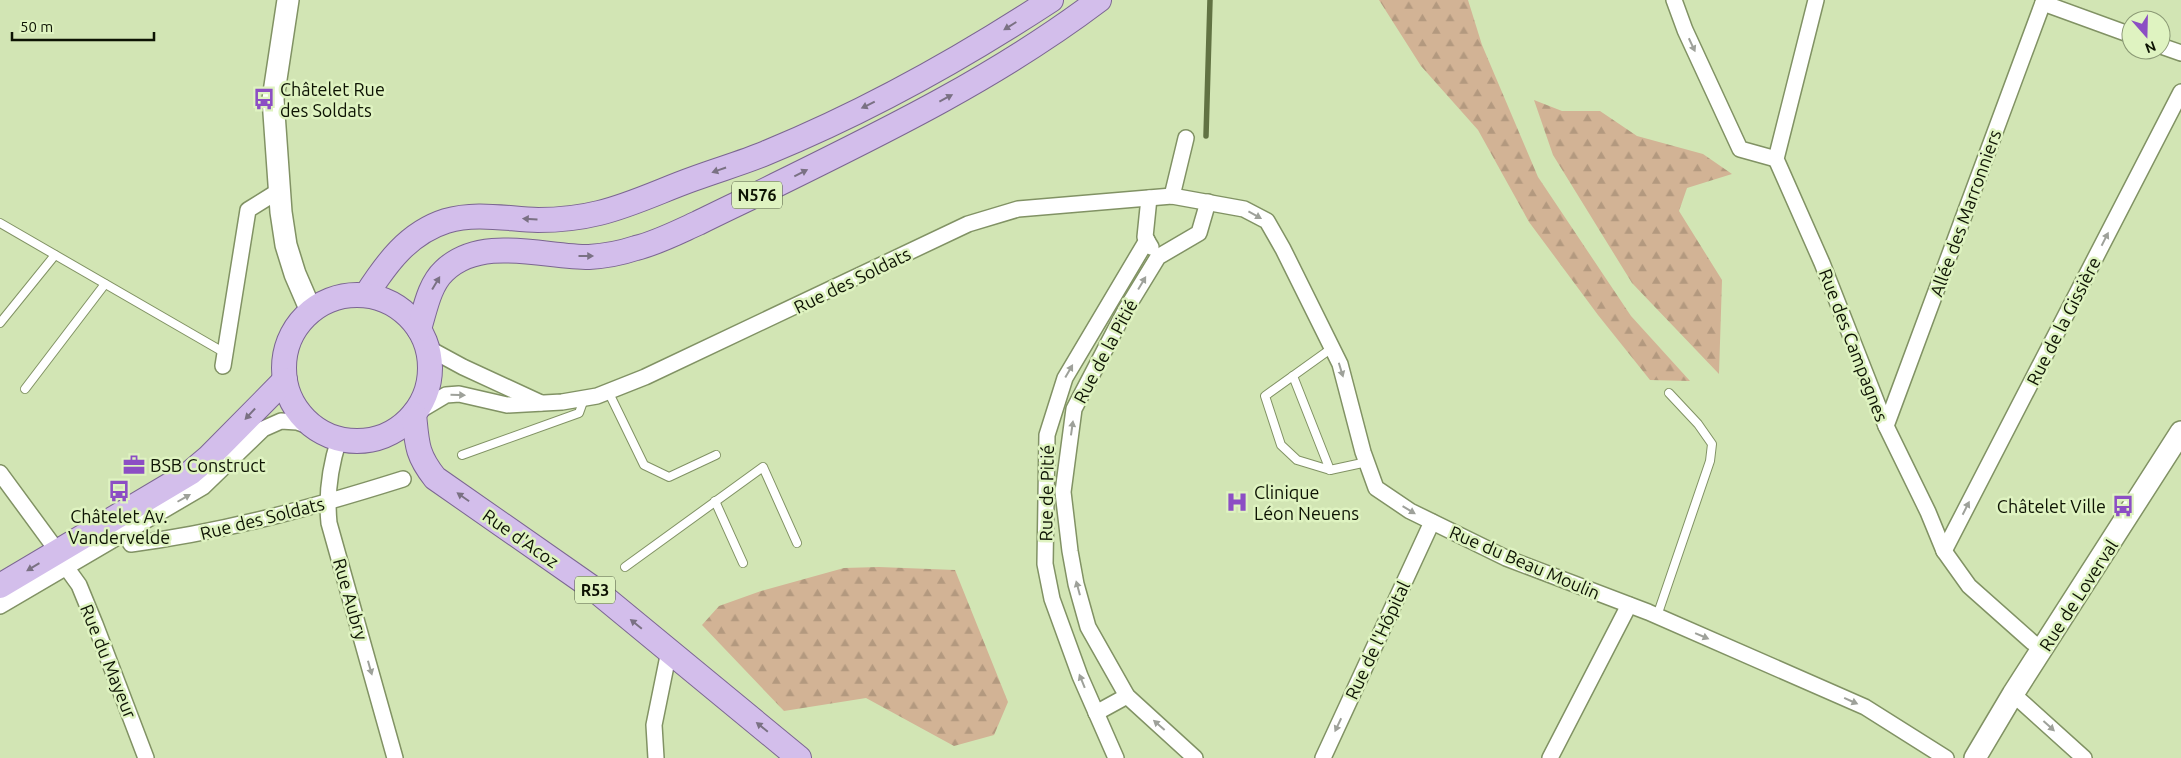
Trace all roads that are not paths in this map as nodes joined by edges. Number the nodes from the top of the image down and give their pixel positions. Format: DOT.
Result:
graph roads {
  1 [pos="288,0"];
  2 [pos="1051,0"];
  3 [pos="1099,0"];
  4 [pos="1674,0"];
  5 [pos="1816,0"];
  6 [pos="2043,2"];
  7 [pos="2121,31"];
  8 [pos="2181,92"];
  9 [pos="1186,138"];
  10 [pos="1776,159"];
  11 [pos="280,190"];
  12 [pos="1172,196"];
  13 [pos="1149,198"];
  14 [pos="1208,202"];
  15 [pos="0,223"];
  16 [pos="1147,240"];
  17 [pos="55,255"];
  18 [pos="1158,257"];
  19 [pos="106,284"];
  20 [pos="366,295"];
  21 [pos="311,311"];
  22 [pos="0,323"];
  23 [pos="424,338"];
  24 [pos="1332,348"];
  25 [pos="224,360"];
  26 [pos="1293,376"];
  27 [pos="285,380"];
  28 [pos="25,389"];
  29 [pos="608,391"];
  30 [pos="1669,392"];
  31 [pos="584,399"];
  32 [pos="542,404"];
  33 [pos="414,414"];
  34 [pos="1886,426"];
  35 [pos="316,429"];
  36 [pos="2181,432"];
  37 [pos="339,439"];
  38 [pos="716,454"];
  39 [pos="462,455"];
  40 [pos="1367,462"];
  41 [pos="1330,470"];
  42 [pos="0,473"];
  43 [pos="403,479"];
  44 [pos="715,501"];
  45 [pos="327,503"];
  46 [pos="1432,522"];
  47 [pos="124,533"];
  48 [pos="797,543"];
  49 [pos="1944,551"];
  50 [pos="62,559"];
  51 [pos="743,563"];
  52 [pos="625,567"];
  53 [pos="0,586"];
  54 [pos="1629,605"];
  55 [pos="0,606"];
  56 [pos="1657,616"];
  57 [pos="2043,649"];
  58 [pos="669,651"];
  59 [pos="2013,694"];
  60 [pos="1126,696"];
  61 [pos="1096,714"];
  62 [pos="146,758"];
  63 [pos="396,758"];
  64 [pos="656,758"];
  65 [pos="799,758"];
  66 [pos="1116,758"];
  67 [pos="1195,758"];
  68 [pos="1323,758"];
  69 [pos="1550,758"];
  70 [pos="1946,758"];
  71 [pos="1974,758"];
  72 [pos="2084,758"];
  1 -- 11 [label="street"];
  2 -- 20 [label="main road, N576, one-way"];
  23 -- 3 [label="main road, N576, one-way"];
  4 -- 10 [label="street, one-way"];
  5 -- 10 [label="street"];
  6 -- 7 [label="street"];
  6 -- 34 [label="street, Allée des Marronniers"];
  49 -- 8 [label="street, Rue de la Gissière, one-way"];
  9 -- 12 [label="street"];
  10 -- 34 [label="street, Rue des Campagnes"];
  11 -- 21 [label="street"];
  11 -- 25 [label="street"];
  12 -- 13 [label="street, Rue des Soldats"];
  12 -- 14 [label="street, Rue du Beau Moulin"];
  13 -- 16 [label="street"];
  13 -- 29 [label="street, Rue des Soldats"];
  14 -- 18 [label="street, Rue de la Pitié"];
  14 -- 24 [label="street, Rue du Beau Moulin, one-way"];
  15 -- 17 [label="lane"];
  16 -- 18 [label="street"];
  61 -- 16 [label="street, Rue de Pitié, one-way"];
  17 -- 19 [label="lane"];
  17 -- 22 [label="lane"];
  60 -- 18 [label="street, Rue de la Pitié, one-way"];
  19 -- 25 [label="lane"];
  19 -- 28 [label="lane"];
  20 -- 21 [label="main road"];
  20 -- 23 [label="main road"];
  21 -- 27 [label="main road"];
  23 -- 32 [label="street"];
  23 -- 33 [label="main road"];
  24 -- 26 [label="lane"];
  24 -- 40 [label="street, Rue du Beau Moulin, one-way"];
  26 -- 41 [label="lane"];
  26 -- 41 [label="lane"];
  27 -- 35 [label="main road"];
  27 -- 50 [label="main road, one-way"];
  29 -- 31 [label="street, Rue des Soldats"];
  29 -- 38 [label="lane"];
  30 -- 56 [label="lane"];
  31 -- 32 [label="street, Rue des Soldats"];
  31 -- 39 [label="lane"];
  33 -- 32 [label="street, Rue des Soldats, one-way"];
  33 -- 37 [label="main road"];
  58 -- 33 [label="main road, Rue d'Acoz / R53, one-way"];
  34 -- 49 [label="street, Rue des Campagnes"];
  35 -- 37 [label="main road"];
  47 -- 35 [label="street, one-way"];
  36 -- 57 [label="street, Rue de Loverval"];
  37 -- 45 [label="street, Rue Aubry"];
  40 -- 41 [label="lane"];
  40 -- 46 [label="street, Rue du Beau Moulin, one-way"];
  42 -- 50 [label="street, Rue du Mayeur"];
  43 -- 45 [label="street, Rue des Soldats"];
  44 -- 48 [label="lane"];
  44 -- 51 [label="lane"];
  44 -- 52 [label="lane"];
  45 -- 47 [label="street, Rue des Soldats"];
  45 -- 63 [label="street, Rue Aubry, one-way"];
  46 -- 54 [label="street, Rue du Beau Moulin"];
  46 -- 68 [label="street, Rue de l'Hôpital, one-way"];
  47 -- 50 [label="street"];
  49 -- 57 [label="street, Rue des Campagnes"];
  50 -- 53 [label="main road, one-way"];
  50 -- 55 [label="street"];
  50 -- 62 [label="street, Rue du Mayeur"];
  54 -- 56 [label="street, Rue du Beau Moulin"];
  54 -- 69 [label="street"];
  56 -- 70 [label="street, Rue du Beau Moulin, one-way"];
  57 -- 59 [label="street, Rue de Loverval"];
  58 -- 64 [label="street"];
  65 -- 58 [label="main road, Rue d'Acoz / R53, one-way"];
  59 -- 71 [label="street, Rue de Loverval"];
  59 -- 72 [label="street, one-way"];
  60 -- 61 [label="street"];
  67 -- 60 [label="street, Rue de la Pitié, one-way"];
  61 -- 66 [label="street, Rue de Pitié"];
}
